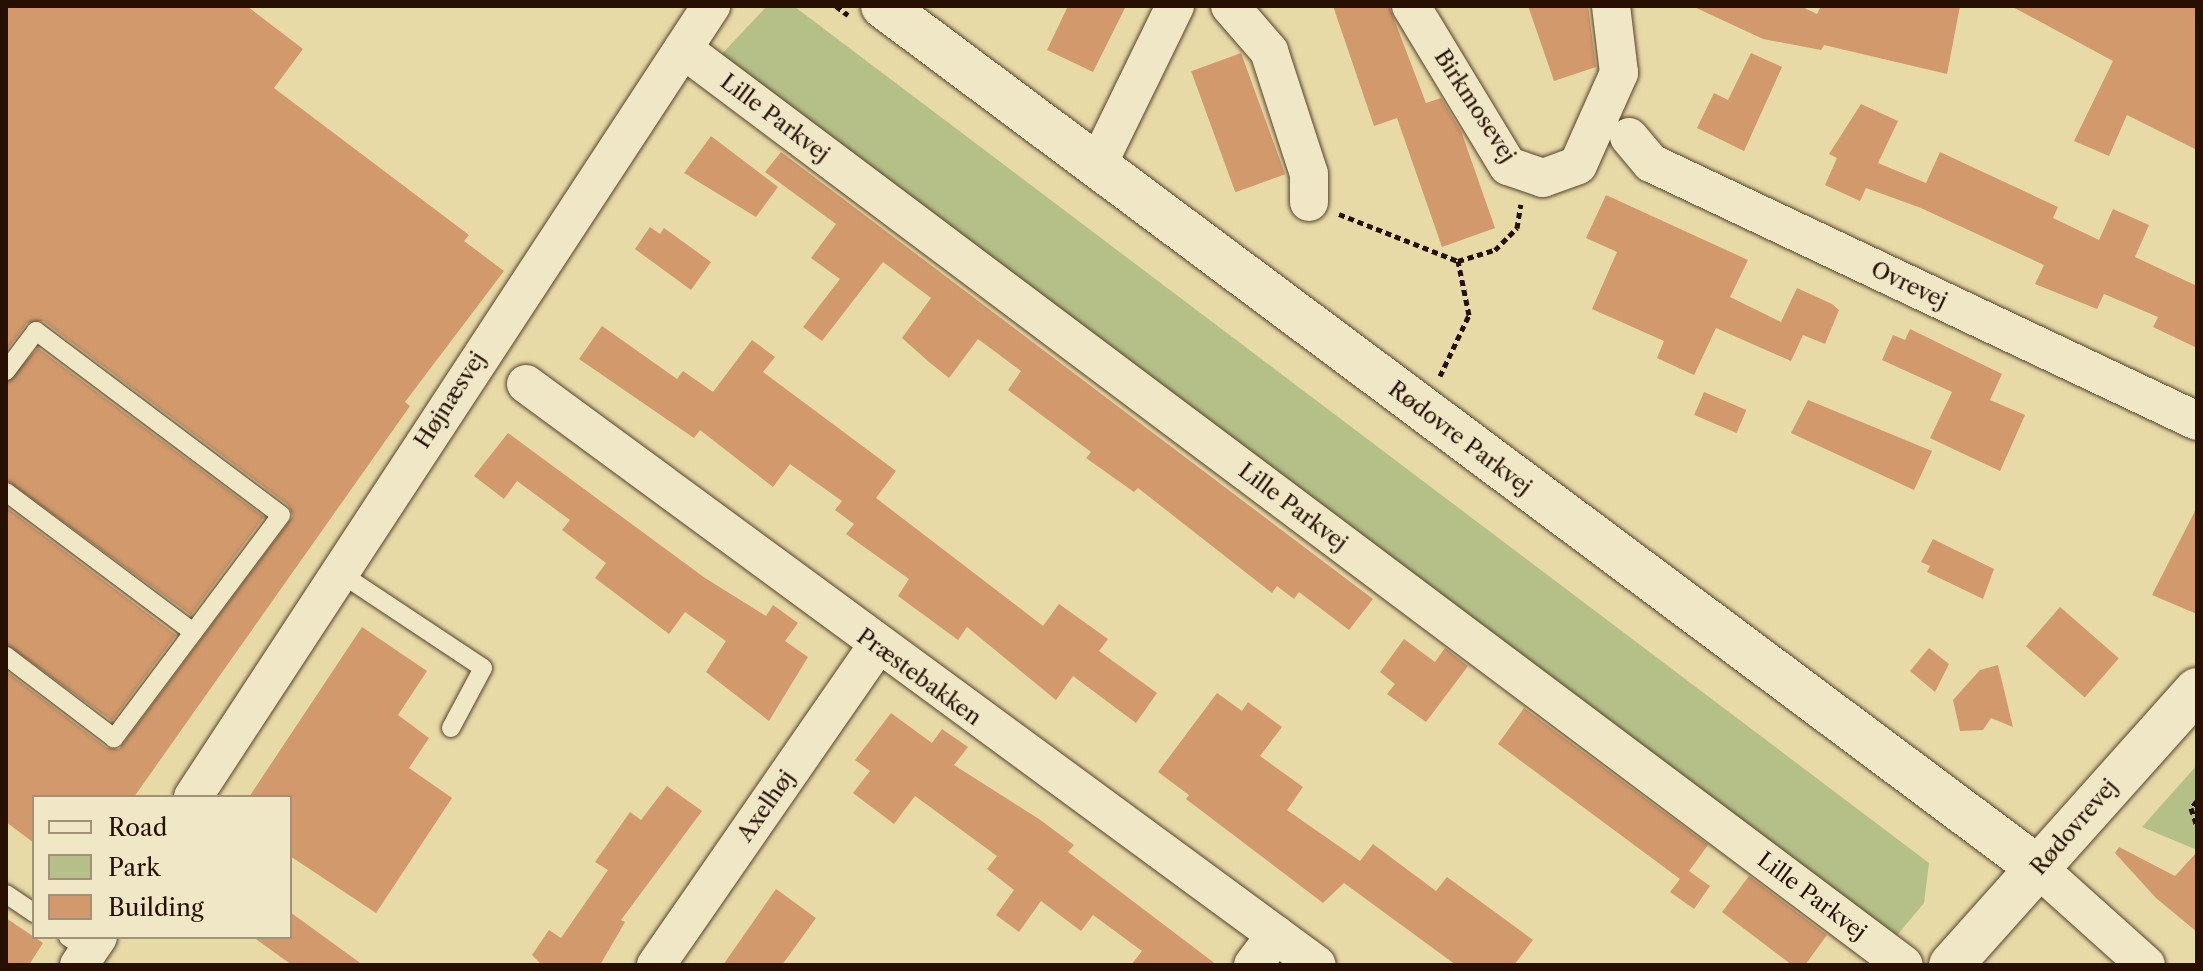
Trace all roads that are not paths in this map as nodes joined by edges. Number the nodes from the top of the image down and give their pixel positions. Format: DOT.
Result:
graph roads {
  1 [pos="711,6"];
  2 [pos="883,6"];
  3 [pos="1175,6"];
  4 [pos="1230,6"];
  5 [pos="1411,6"];
  6 [pos="1611,6"];
  7 [pos="683,49"];
  8 [pos="1629,137"];
  9 [pos="1097,166"];
  10 [pos="1309,202"];
  11 [pos="6,371"];
  12 [pos="526,384"];
  13 [pos="2197,421"];
  14 [pos="6,492"];
  15 [pos="337,571"];
  16 [pos="193,632"];
  17 [pos="876,647"];
  18 [pos="6,656"];
  19 [pos="2197,690"];
  20 [pos="451,728"];
  21 [pos="194,795"];
  22 [pos="2038,868"];
  23 [pos="6,894"];
  24 [pos="32,912"];
  25 [pos="1276,935"];
  26 [pos="656,965"];
  27 [pos="1253,965"];
  28 [pos="1317,965"];
  29 [pos="1904,965"];
  30 [pos="1951,965"];
  31 [pos="2146,965"];
  1 -- 7 [label="street, Højnæsvej"];
  2 -- 9 [label="street, Rødovre Parkvej"];
  3 -- 9 [label="street"];
  4 -- 10 [label="street"];
  5 -- 6 [label="street, Birkmosevej"];
  7 -- 15 [label="street, Højnæsvej"];
  7 -- 29 [label="street, Lille Parkvej"];
  8 -- 13 [label="street, Ovrevej"];
  9 -- 22 [label="street, Rødovre Parkvej"];
  11 -- 16 [label="lane"];
  12 -- 17 [label="street, Præstebakken"];
  14 -- 16 [label="lane"];
  15 -- 20 [label="lane"];
  15 -- 21 [label="street, Højnæsvej"];
  16 -- 18 [label="lane"];
  17 -- 25 [label="street, Præstebakken"];
  17 -- 26 [label="street, Axelhøj"];
  19 -- 22 [label="street, Rødovrevej"];
  22 -- 30 [label="street, Rødovrevej"];
  22 -- 31 [label="street"];
  23 -- 24 [label="lane"];
  25 -- 27 [label="street"];
  25 -- 28 [label="street, Præstebakken"];
}
